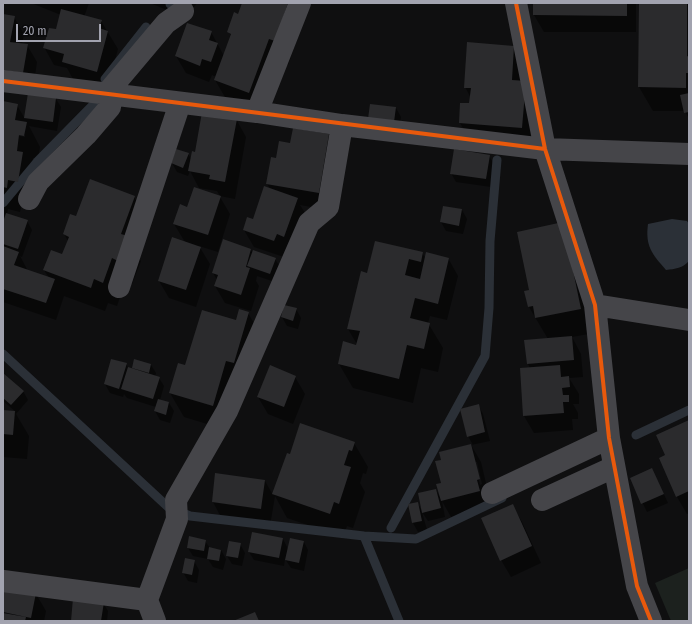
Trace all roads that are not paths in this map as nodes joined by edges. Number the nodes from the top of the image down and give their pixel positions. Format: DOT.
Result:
graph roads {
  1 [pos="300,3"];
  2 [pos="516,3"];
  3 [pos="183,10"];
  4 [pos="3,81"];
  5 [pos="107,93"];
  6 [pos="180,103"];
  7 [pos="257,112"];
  8 [pos="342,125"];
  9 [pos="546,150"];
  10 [pos="689,154"];
  11 [pos="29,199"];
  12 [pos="119,287"];
  13 [pos="595,305"];
  14 [pos="689,320"];
  15 [pos="609,438"];
  16 [pos="614,467"];
  17 [pos="492,492"];
  18 [pos="542,500"];
  19 [pos="3,581"];
  20 [pos="147,600"];
  21 [pos="155,621"];
  22 [pos="651,621"];
  1 -- 7 [label="street"];
  2 -- 9 [label="street"];
  3 -- 5 [label="street"];
  4 -- 5 [label="street"];
  5 -- 6 [label="street"];
  5 -- 11 [label="street"];
  6 -- 7 [label="street"];
  6 -- 12 [label="street"];
  7 -- 8 [label="street"];
  8 -- 9 [label="street"];
  8 -- 20 [label="street"];
  9 -- 10 [label="street"];
  9 -- 13 [label="street"];
  13 -- 14 [label="street"];
  13 -- 15 [label="street"];
  15 -- 16 [label="street"];
  15 -- 17 [label="street"];
  16 -- 18 [label="street"];
  16 -- 22 [label="street"];
  19 -- 20 [label="street"];
  20 -- 21 [label="street"];
}
